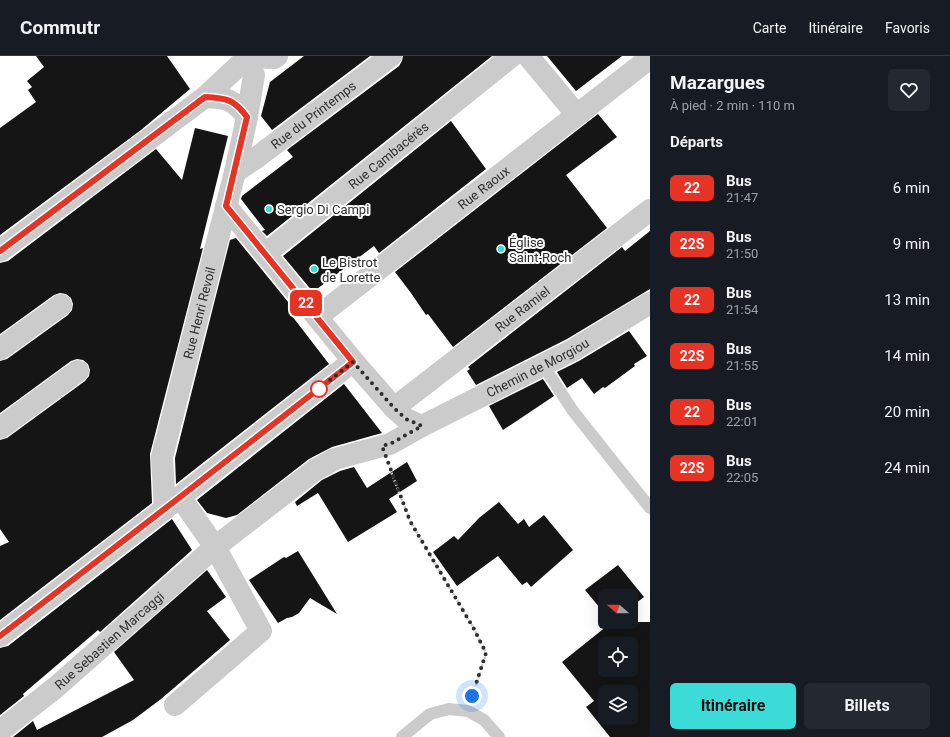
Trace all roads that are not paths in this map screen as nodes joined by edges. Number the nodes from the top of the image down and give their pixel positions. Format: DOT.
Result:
graph roads {
  1 [pos="248,56"];
  2 [pos="277,56"];
  3 [pos="391,56"];
  4 [pos="512,56"];
  5 [pos="528,56"];
  6 [pos="650,58"];
  7 [pos="205,97"];
  8 [pos="578,115"];
  9 [pos="247,117"];
  10 [pos="235,172"];
  11 [pos="226,206"];
  12 [pos="650,210"];
  13 [pos="0,251"];
  14 [pos="265,254"];
  15 [pos="650,303"];
  16 [pos="61,305"];
  17 [pos="317,317"];
  18 [pos="0,349"];
  19 [pos="353,362"];
  20 [pos="543,365"];
  21 [pos="78,371"];
  22 [pos="394,408"];
  23 [pos="422,426"];
  24 [pos="0,428"];
  25 [pos="173,503"];
  26 [pos="650,508"];
  27 [pos="215,546"];
  28 [pos="0,636"];
  29 [pos="175,705"];
  30 [pos="0,731"];
  31 [pos="402,737"];
  32 [pos="498,737"];
  1 -- 2 [label="street"];
  1 -- 7 [label="street"];
  1 -- 9 [label="street, Rue Henri Revoil"];
  3 -- 10 [label="street, Rue du Printemps"];
  4 -- 14 [label="street, Rue Cambacérès"];
  5 -- 8 [label="street"];
  6 -- 8 [label="street, Rue Raoux"];
  7 -- 9 [label="street"];
  7 -- 13 [label="street"];
  8 -- 17 [label="street, Rue Raoux"];
  9 -- 10 [label="street, Rue Henri Revoil"];
  10 -- 11 [label="street, Rue Henri Revoil"];
  11 -- 14 [label="street"];
  11 -- 25 [label="street, Rue Henri Revoil"];
  12 -- 22 [label="street, Rue Ramiel"];
  14 -- 17 [label="street"];
  15 -- 20 [label="street, Chemin de Morgiou"];
  16 -- 18 [label="street"];
  17 -- 19 [label="street"];
  19 -- 22 [label="street"];
  19 -- 25 [label="street"];
  20 -- 23 [label="street, Chemin de Morgiou"];
  20 -- 26 [label="lane"];
  21 -- 24 [label="street"];
  22 -- 23 [label="street"];
  23 -- 27 [label="street, Chemin de Morgiou"];
  25 -- 27 [label="street"];
  25 -- 28 [label="street"];
  27 -- 29 [label="street"];
  27 -- 30 [label="street, Rue Sebastien Marcaggi"];
  31 -- 32 [label="lane"];
}
